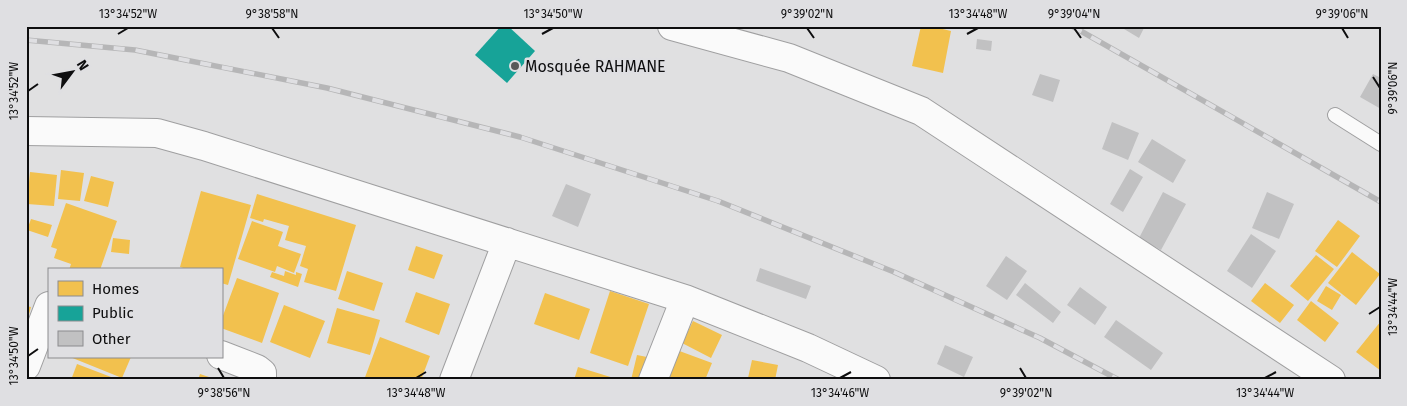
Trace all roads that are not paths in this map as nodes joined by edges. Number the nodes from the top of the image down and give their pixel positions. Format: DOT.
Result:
graph roads {
  1 [pos="672,26"];
  2 [pos="1335,115"];
  3 [pos="26,131"];
  4 [pos="1381,144"];
  5 [pos="507,242"];
  6 [pos="685,299"];
  7 [pos="48,309"];
  8 [pos="222,355"];
  9 [pos="26,366"];
  10 [pos="873,379"];
  11 [pos="262,380"];
  12 [pos="454,380"];
  13 [pos="653,380"];
  14 [pos="1331,380"];
  1 -- 14 [label="street"];
  2 -- 4 [label="lane"];
  3 -- 5 [label="street"];
  5 -- 6 [label="street"];
  5 -- 12 [label="street"];
  6 -- 10 [label="street"];
  6 -- 13 [label="street"];
  7 -- 9 [label="street"];
  8 -- 11 [label="street"];
}
